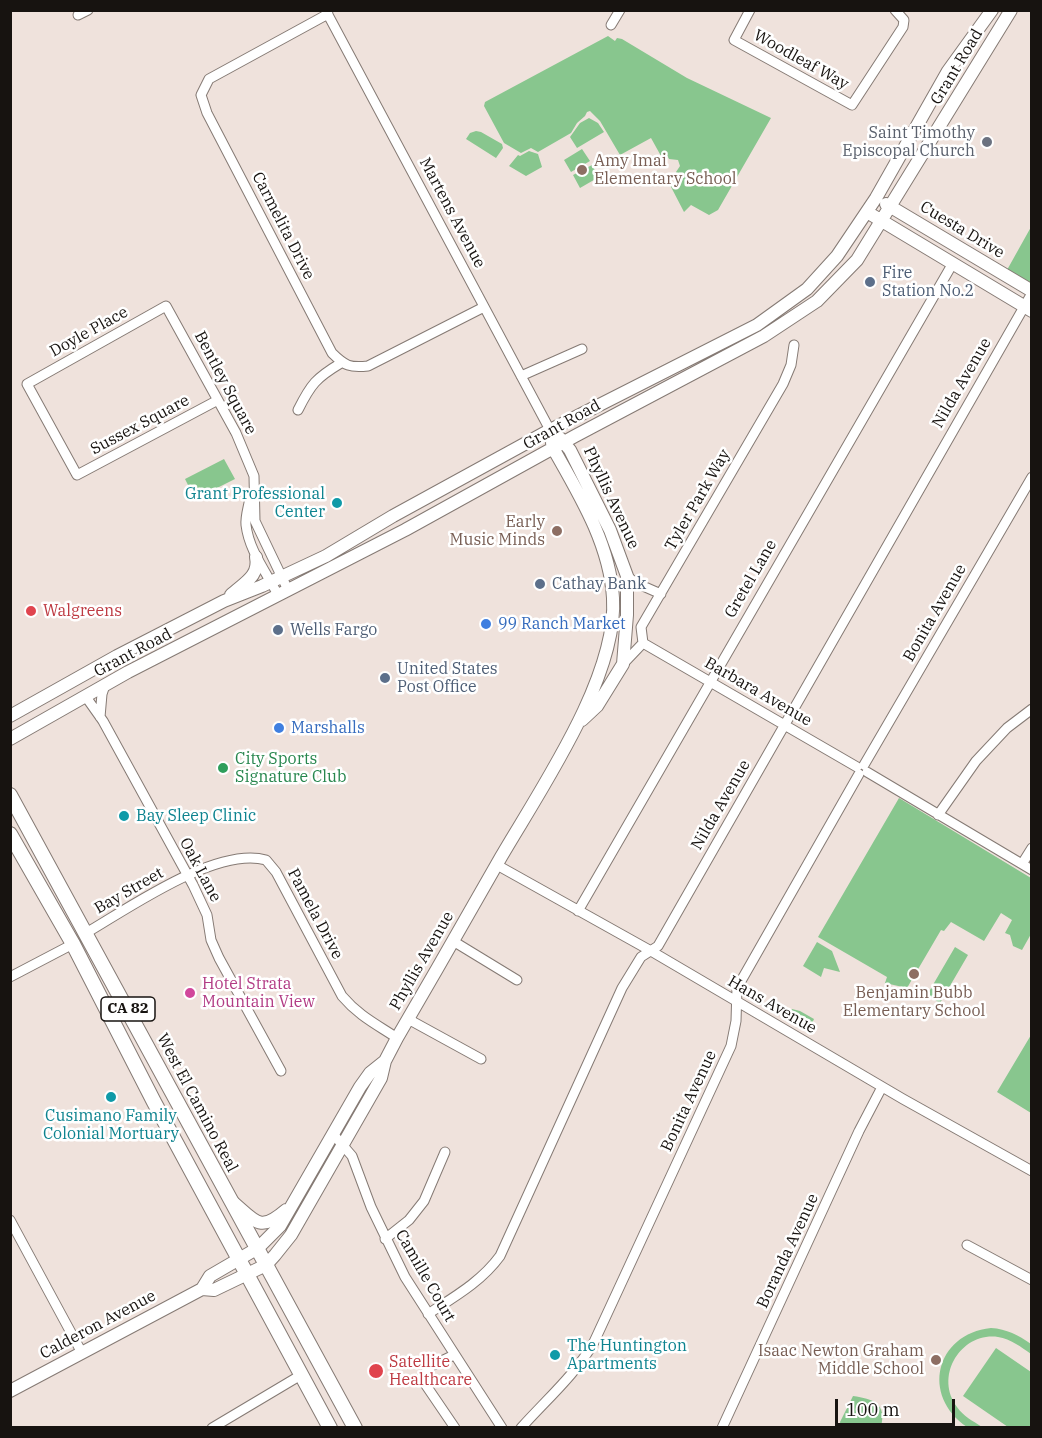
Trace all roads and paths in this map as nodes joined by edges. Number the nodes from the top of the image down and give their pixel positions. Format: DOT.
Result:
graph roads {
  1 [pos="88,10"];
  2 [pos="620,10"];
  3 [pos="750,10"];
  4 [pos="895,10"];
  5 [pos="992,10"];
  6 [pos="1011,10"];
  7 [pos="327,12"];
  8 [pos="78,15"];
  9 [pos="611,25"];
  10 [pos="876,198"];
  11 [pos="891,207"];
  12 [pos="867,212"];
  13 [pos="882,221"];
  14 [pos="953,263"];
  15 [pos="1032,292"];
  16 [pos="166,306"];
  17 [pos="484,307"];
  18 [pos="1028,309"];
  19 [pos="794,345"];
  20 [pos="582,349"];
  21 [pos="342,363"];
  22 [pos="521,376"];
  23 [pos="218,400"];
  24 [pos="298,410"];
  25 [pos="550,430"];
  26 [pos="564,442"];
  27 [pos="553,448"];
  28 [pos="77,476"];
  29 [pos="254,476"];
  30 [pos="1032,477"];
  31 [pos="256,557"];
  32 [pos="627,576"];
  33 [pos="276,579"];
  34 [pos="283,592"];
  35 [pos="661,594"];
  36 [pos="224,601"];
  37 [pos="643,643"];
  38 [pos="623,664"];
  39 [pos="93,681"];
  40 [pos="710,681"];
  41 [pos="86,697"];
  42 [pos="1032,709"];
  43 [pos="10,716"];
  44 [pos="100,717"];
  45 [pos="579,723"];
  46 [pos="783,724"];
  47 [pos="10,739"];
  48 [pos="862,770"];
  49 [pos="10,795"];
  50 [pos="938,815"];
  51 [pos="10,834"];
  52 [pos="1032,848"];
  53 [pos="1022,864"];
  54 [pos="496,865"];
  55 [pos="1032,870"];
  56 [pos="186,876"];
  57 [pos="578,911"];
  58 [pos="86,933"];
  59 [pos="453,941"];
  60 [pos="73,944"];
  61 [pos="651,951"];
  62 [pos="10,977"];
  63 [pos="517,980"];
  64 [pos="736,1001"];
  65 [pos="408,1019"];
  66 [pos="397,1038"];
  67 [pos="481,1059"];
  68 [pos="385,1060"];
  69 [pos="281,1071"];
  70 [pos="882,1087"];
  71 [pos="333,1134"];
  72 [pos="342,1144"];
  73 [pos="445,1152"];
  74 [pos="1032,1171"];
  75 [pos="231,1200"];
  76 [pos="294,1203"];
  77 [pos="10,1220"];
  78 [pos="386,1239"];
  79 [pos="967,1245"];
  80 [pos="258,1248"];
  81 [pos="240,1258"];
  82 [pos="266,1265"];
  83 [pos="248,1274"];
  84 [pos="1032,1280"];
  85 [pos="201,1288"];
  86 [pos="428,1314"];
  87 [pos="82,1353"];
  88 [pos="454,1355"];
  89 [pos="301,1375"];
  90 [pos="10,1391"];
  91 [pos="212,1428"];
  92 [pos="330,1428"];
  93 [pos="355,1428"];
  94 [pos="455,1428"];
  95 [pos="502,1428"];
  96 [pos="522,1428"];
  97 [pos="722,1428"];
  1 -- 8 [label="street"];
  2 -- 9 [label="street"];
  3 -- 4 [label="street, Woodleaf Way"];
  5 -- 10 [label="main road, Grant Road"];
  6 -- 11 [label="main road, Grant Road"];
  7 -- 17 [label="street, Martens Avenue"];
  7 -- 21 [label="street, Carmelita Drive"];
  10 -- 11 [label="main road, Cuesta Drive"];
  10 -- 12 [label="main road, Grant Road"];
  11 -- 13 [label="main road, Grant Road"];
  11 -- 15 [label="main road, Cuesta Drive"];
  12 -- 13 [label="main road, Cuesta Drive"];
  12 -- 25 [label="main road, Grant Road"];
  13 -- 14 [label="main road, Cuesta Drive"];
  13 -- 26 [label="main road, Grant Road"];
  14 -- 18 [label="main road, Cuesta Drive"];
  14 -- 40 [label="street, Gretel Lane"];
  15 -- 18 [label="street, Nilda Avenue"];
  16 -- 23 [label="street, Bentley Square"];
  16 -- 28 [label="street, Doyle Place"];
  17 -- 21 [label="street"];
  17 -- 22 [label="street, Martens Avenue"];
  18 -- 46 [label="street, Nilda Avenue"];
  19 -- 35 [label="street, Tyler Park Way"];
  20 -- 22 [label="street"];
  21 -- 24 [label="street"];
  22 -- 25 [label="street, Martens Avenue"];
  23 -- 28 [label="street, Sussex Square"];
  23 -- 29 [label="street, Bentley Square"];
  25 -- 26 [label="main road, Phyllis Avenue"];
  25 -- 27 [label="main road, Phyllis Avenue"];
  25 -- 33 [label="main road, Grant Road"];
  26 -- 27 [label="main road, Grant Road"];
  26 -- 32 [label="main road, Phyllis Avenue"];
  27 -- 34 [label="main road, Grant Road"];
  27 -- 45 [label="main road, Phyllis Avenue"];
  29 -- 31 [label="street, Bentley Square"];
  29 -- 33 [label="street, Bentley Square"];
  30 -- 48 [label="street, Bonita Avenue"];
  31 -- 33 [label="street, Bentley Square"];
  31 -- 36 [label="main road"];
  32 -- 35 [label="street, Phyllis Avenue"];
  32 -- 38 [label="main road, Phyllis Avenue"];
  33 -- 34 [label="street, Bentley Square"];
  33 -- 36 [label="main road, Grant Road"];
  34 -- 39 [label="main road, Grant Road"];
  35 -- 37 [label="street, Tyler Park Way"];
  36 -- 39 [label="main road, Grant Road"];
  37 -- 38 [label="street"];
  37 -- 40 [label="street, Barbara Avenue"];
  38 -- 45 [label="main road, Phyllis Avenue"];
  39 -- 41 [label="main road"];
  39 -- 43 [label="main road, Grant Road"];
  39 -- 44 [label="street"];
  40 -- 46 [label="street, Barbara Avenue"];
  40 -- 57 [label="street, Gretel Lane"];
  41 -- 44 [label="street, Oak Lane"];
  41 -- 47 [label="main road, Grant Road"];
  42 -- 50 [label="street"];
  44 -- 56 [label="street, Oak Lane"];
  45 -- 54 [label="main road, Phyllis Avenue"];
  46 -- 48 [label="street, Barbara Avenue"];
  46 -- 61 [label="street, Nilda Avenue"];
  48 -- 50 [label="street, Barbara Avenue"];
  48 -- 64 [label="street, Bonita Avenue"];
  49 -- 58 [label="main road, West El Camino Real / CA 82"];
  50 -- 53 [label="street, Barbara Avenue"];
  51 -- 60 [label="main road, CA 82"];
  52 -- 53 [label="street"];
  53 -- 55 [label="street, Barbara Avenue"];
  54 -- 57 [label="street, Hans Avenue"];
  54 -- 59 [label="main road, Phyllis Avenue"];
  56 -- 58 [label="street, Bay Street"];
  56 -- 66 [label="street, Pamela Drive"];
  56 -- 69 [label="street, Oak Lane"];
  57 -- 61 [label="street, Hans Avenue"];
  58 -- 75 [label="main road, West El Camino Real / CA 82"];
  59 -- 63 [label="street"];
  59 -- 65 [label="main road, Phyllis Avenue"];
  60 -- 62 [label="street"];
  60 -- 81 [label="main road, CA 82"];
  61 -- 64 [label="street, Hans Avenue"];
  61 -- 86 [label="street, Nilda Avenue"];
  64 -- 70 [label="street, Hans Avenue"];
  64 -- 96 [label="street, Bonita Avenue"];
  65 -- 66 [label="main road, Phyllis Avenue"];
  65 -- 67 [label="street"];
  66 -- 68 [label="main road, Phyllis Avenue"];
  68 -- 71 [label="main road, Phyllis Avenue"];
  68 -- 72 [label="main road, Phyllis Avenue"];
  70 -- 74 [label="street, Hans Avenue"];
  70 -- 97 [label="street, Boranda Avenue"];
  71 -- 72 [label="street, Camille Court"];
  71 -- 76 [label="main road, Phyllis Avenue"];
  72 -- 78 [label="street, Camille Court"];
  72 -- 82 [label="main road, Phyllis Avenue"];
  73 -- 78 [label="street"];
  75 -- 76 [label="main road"];
  75 -- 80 [label="main road, West El Camino Real / CA 82"];
  76 -- 80 [label="main road, Phyllis Avenue"];
  77 -- 87 [label="street"];
  78 -- 86 [label="street, Camille Court"];
  79 -- 84 [label="street"];
  80 -- 81 [label="main road, Phyllis Avenue"];
  80 -- 82 [label="main road, West El Camino Real / CA 82"];
  81 -- 83 [label="main road, CA 82"];
  81 -- 85 [label="main road, Calderon Avenue"];
  82 -- 83 [label="main road, Phyllis Avenue"];
  82 -- 93 [label="main road, West El Camino Real / CA 82"];
  83 -- 85 [label="main road, Calderon Avenue"];
  83 -- 89 [label="main road, CA 82"];
  85 -- 87 [label="main road, Calderon Avenue"];
  86 -- 88 [label="street, Camille Court"];
  87 -- 90 [label="main road, Calderon Avenue"];
  88 -- 94 [label="street"];
  88 -- 95 [label="street, Camille Court"];
  89 -- 91 [label="street"];
  89 -- 92 [label="main road, CA 82"];
}
